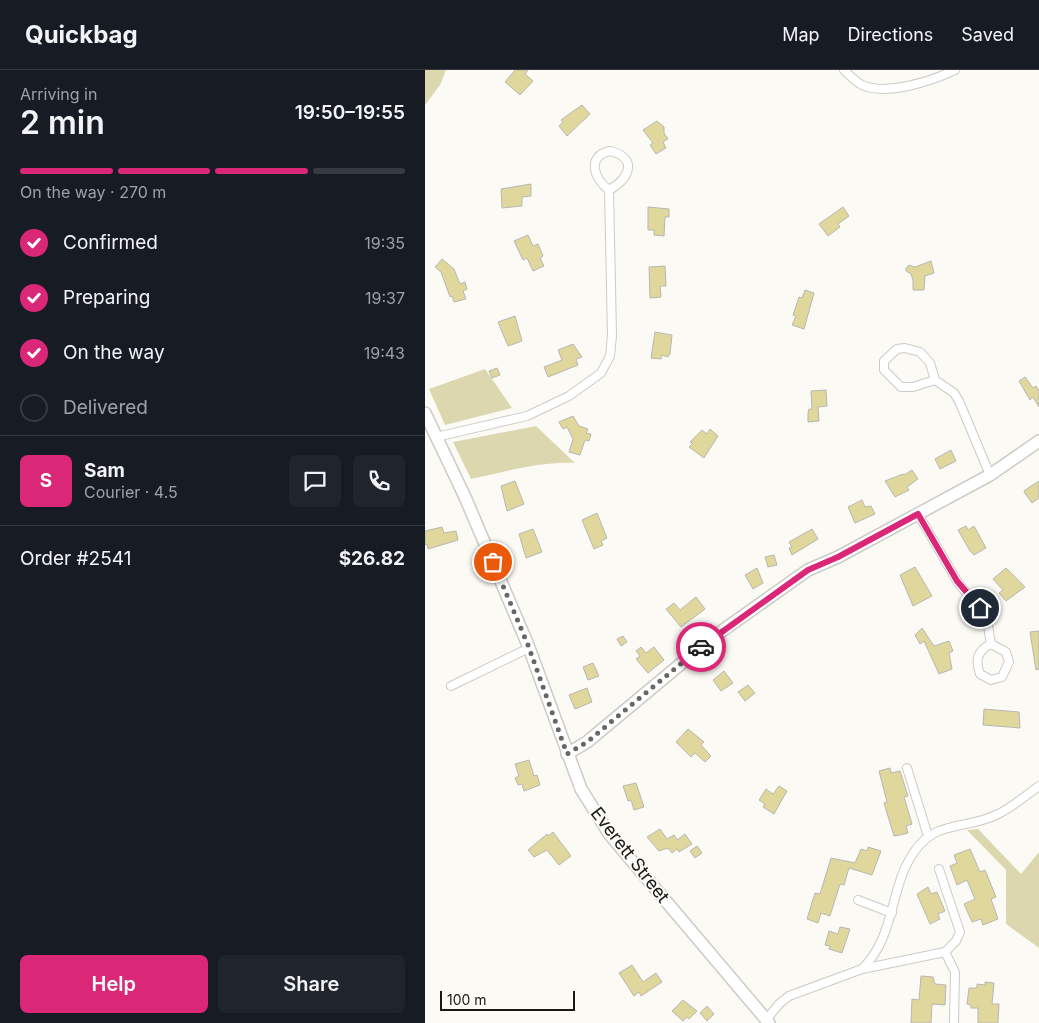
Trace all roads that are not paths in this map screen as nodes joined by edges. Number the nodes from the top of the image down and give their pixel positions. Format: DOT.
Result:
graph roads {
  1 [pos="843,70"];
  2 [pos="955,70"];
  3 [pos="609,190"];
  4 [pos="935,380"];
  5 [pos="425,413"];
  6 [pos="437,437"];
  7 [pos="1039,441"];
  8 [pos="990,474"];
  9 [pos="918,514"];
  10 [pos="991,644"];
  11 [pos="529,648"];
  12 [pos="451,686"];
  13 [pos="567,754"];
  14 [pos="907,768"];
  15 [pos="1039,786"];
  16 [pos="928,836"];
  17 [pos="939,869"];
  18 [pos="858,900"];
  19 [pos="892,913"];
  20 [pos="945,952"];
  21 [pos="862,969"];
  22 [pos="768,1021"];
  23 [pos="954,1023"];
  1 -- 2 [label="street"];
  3 -- 3 [label="street"];
  3 -- 6 [label="street"];
  4 -- 4 [label="street"];
  4 -- 8 [label="street"];
  5 -- 6 [label="street, Everett Street"];
  6 -- 11 [label="street, Everett Street"];
  7 -- 8 [label="street"];
  8 -- 9 [label="street"];
  9 -- 10 [label="street"];
  9 -- 13 [label="street"];
  10 -- 10 [label="street"];
  11 -- 12 [label="street"];
  11 -- 13 [label="street, Everett Street"];
  13 -- 22 [label="street, Everett Street"];
  14 -- 16 [label="street"];
  15 -- 16 [label="street"];
  16 -- 19 [label="street"];
  17 -- 20 [label="street"];
  18 -- 19 [label="street"];
  19 -- 21 [label="street"];
  20 -- 21 [label="street"];
  20 -- 23 [label="street"];
  21 -- 22 [label="street"];
}
